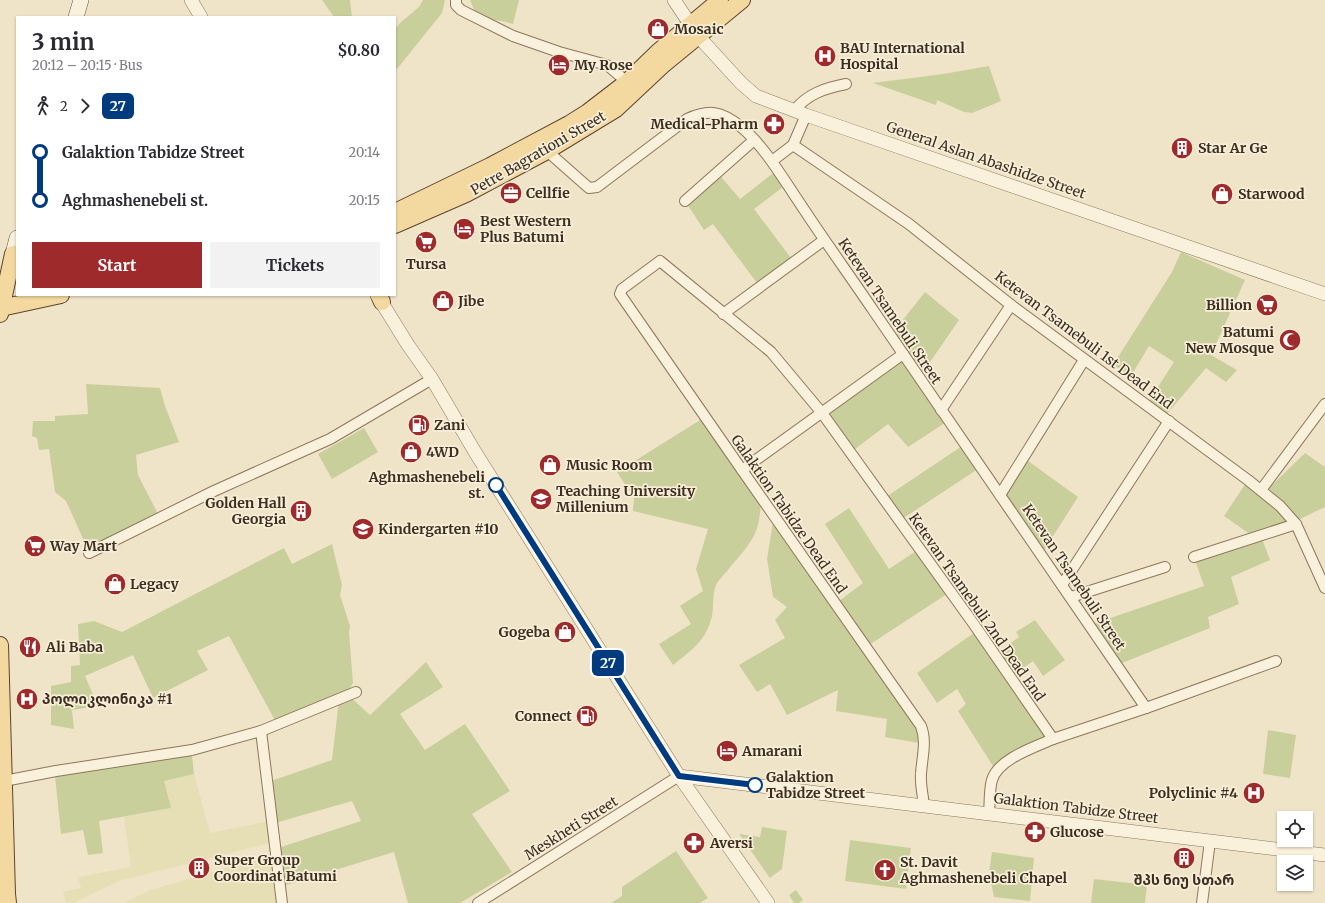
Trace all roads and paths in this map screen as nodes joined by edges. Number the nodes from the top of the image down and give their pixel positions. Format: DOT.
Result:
graph roads {
  1 [pos="81,0"];
  2 [pos="191,0"];
  3 [pos="456,0"];
  4 [pos="674,0"];
  5 [pos="720,0"];
  6 [pos="742,0"];
  7 [pos="76,16"];
  8 [pos="200,16"];
  9 [pos="694,30"];
  10 [pos="626,82"];
  11 [pos="846,84"];
  12 [pos="794,111"];
  13 [pos="806,115"];
  14 [pos="754,140"];
  15 [pos="793,145"];
  16 [pos="547,151"];
  17 [pos="772,161"];
  18 [pos="685,200"];
  19 [pos="396,212"];
  20 [pos="396,225"];
  21 [pos="824,240"];
  22 [pos="15,254"];
  23 [pos="660,261"];
  24 [pos="1325,294"];
  25 [pos="58,296"];
  26 [pos="379,298"];
  27 [pos="1011,305"];
  28 [pos="0,311"];
  29 [pos="723,314"];
  30 [pos="903,354"];
  31 [pos="1084,360"];
  32 [pos="432,379"];
  33 [pos="1325,404"];
  34 [pos="941,410"];
  35 [pos="822,413"];
  36 [pos="1169,421"];
  37 [pos="742,470"];
  38 [pos="1261,490"];
  39 [pos="1000,495"];
  40 [pos="1296,524"];
  41 [pos="89,553"];
  42 [pos="1194,558"];
  43 [pos="1164,567"];
  44 [pos="1062,585"];
  45 [pos="1325,588"];
  46 [pos="1071,597"];
  47 [pos="0,645"];
  48 [pos="1276,661"];
  49 [pos="356,692"];
  50 [pos="1146,708"];
  51 [pos="1,711"];
  52 [pos="261,731"];
  53 [pos="1053,739"];
  54 [pos="679,776"];
  55 [pos="4,781"];
  56 [pos="924,806"];
  57 [pos="989,814"];
  58 [pos="1210,841"];
  59 [pos="1325,855"];
  60 [pos="8,903"];
  61 [pos="282,903"];
  62 [pos="478,903"];
  63 [pos="768,903"];
  64 [pos="1202,903"];
  1 -- 7 [label="main road"];
  2 -- 8 [label="street"];
  3 -- 10 [label="street"];
  4 -- 9 [label="street, General Aslan Abashidze Street"];
  5 -- 9 [label="main road, Petre Bagrationi Street"];
  6 -- 9 [label="main road, Petre Bagrationi Street"];
  9 -- 10 [label="main road, Petre Bagrationi Street"];
  9 -- 12 [label="street, General Aslan Abashidze Street"];
  9 -- 16 [label="main road, Petre Bagrationi Street"];
  10 -- 19 [label="main road, Petre Bagrationi Street"];
  11 -- 12 [label="street"];
  12 -- 13 [label="street, General Aslan Abashidze Street"];
  13 -- 15 [label="street"];
  13 -- 24 [label="street, General Aslan Abashidze Street"];
  14 -- 16 [label="street, Ketevan Tsamebuli Street"];
  14 -- 17 [label="street, Ketevan Tsamebuli Street"];
  14 -- 18 [label="street"];
  15 -- 17 [label="street"];
  15 -- 27 [label="street, Ketevan Tsamebuli 1st Dead End"];
  16 -- 20 [label="main road, Petre Bagrationi Street"];
  17 -- 21 [label="street, Ketevan Tsamebuli Street"];
  21 -- 29 [label="street"];
  21 -- 30 [label="street, Ketevan Tsamebuli Street"];
  22 -- 28 [label="main road"];
  23 -- 29 [label="street, Ketevan Tsamebuli 2nd Dead End"];
  23 -- 37 [label="street, Galaktion Tabidze Dead End"];
  25 -- 28 [label="main road"];
  26 -- 32 [label="street"];
  27 -- 31 [label="street, Ketevan Tsamebuli 1st Dead End"];
  27 -- 34 [label="street"];
  29 -- 35 [label="street, Ketevan Tsamebuli 2nd Dead End"];
  30 -- 34 [label="street, Ketevan Tsamebuli Street"];
  30 -- 35 [label="street"];
  31 -- 36 [label="street, Ketevan Tsamebuli 1st Dead End"];
  31 -- 39 [label="street"];
  32 -- 41 [label="street"];
  32 -- 54 [label="street"];
  33 -- 38 [label="street"];
  34 -- 39 [label="street, Ketevan Tsamebuli Street"];
  35 -- 37 [label="street"];
  35 -- 53 [label="street, Ketevan Tsamebuli 2nd Dead End"];
  36 -- 38 [label="street, Ketevan Tsamebuli 1st Dead End"];
  36 -- 44 [label="street"];
  37 -- 56 [label="street, Galaktion Tabidze Dead End"];
  38 -- 40 [label="street, Ketevan Tsamebuli 1st Dead End"];
  39 -- 44 [label="street, Ketevan Tsamebuli Street"];
  40 -- 42 [label="street"];
  40 -- 45 [label="street, Ketevan Tsamebuli 1st Dead End"];
  43 -- 46 [label="street"];
  44 -- 46 [label="street, Ketevan Tsamebuli Street"];
  46 -- 50 [label="street, Ketevan Tsamebuli Street"];
  47 -- 51 [label="main road"];
  48 -- 50 [label="street"];
  49 -- 52 [label="street"];
  50 -- 53 [label="street"];
  51 -- 55 [label="main road"];
  52 -- 55 [label="street"];
  52 -- 61 [label="street"];
  53 -- 57 [label="street"];
  54 -- 56 [label="street, Galaktion Tabidze Street"];
  54 -- 62 [label="street, Meskheti Street"];
  54 -- 63 [label="street"];
  55 -- 60 [label="main road"];
  56 -- 57 [label="street, Galaktion Tabidze Street"];
  57 -- 58 [label="street, Galaktion Tabidze Street"];
  58 -- 59 [label="street, Galaktion Tabidze Street"];
  58 -- 64 [label="street"];
}
